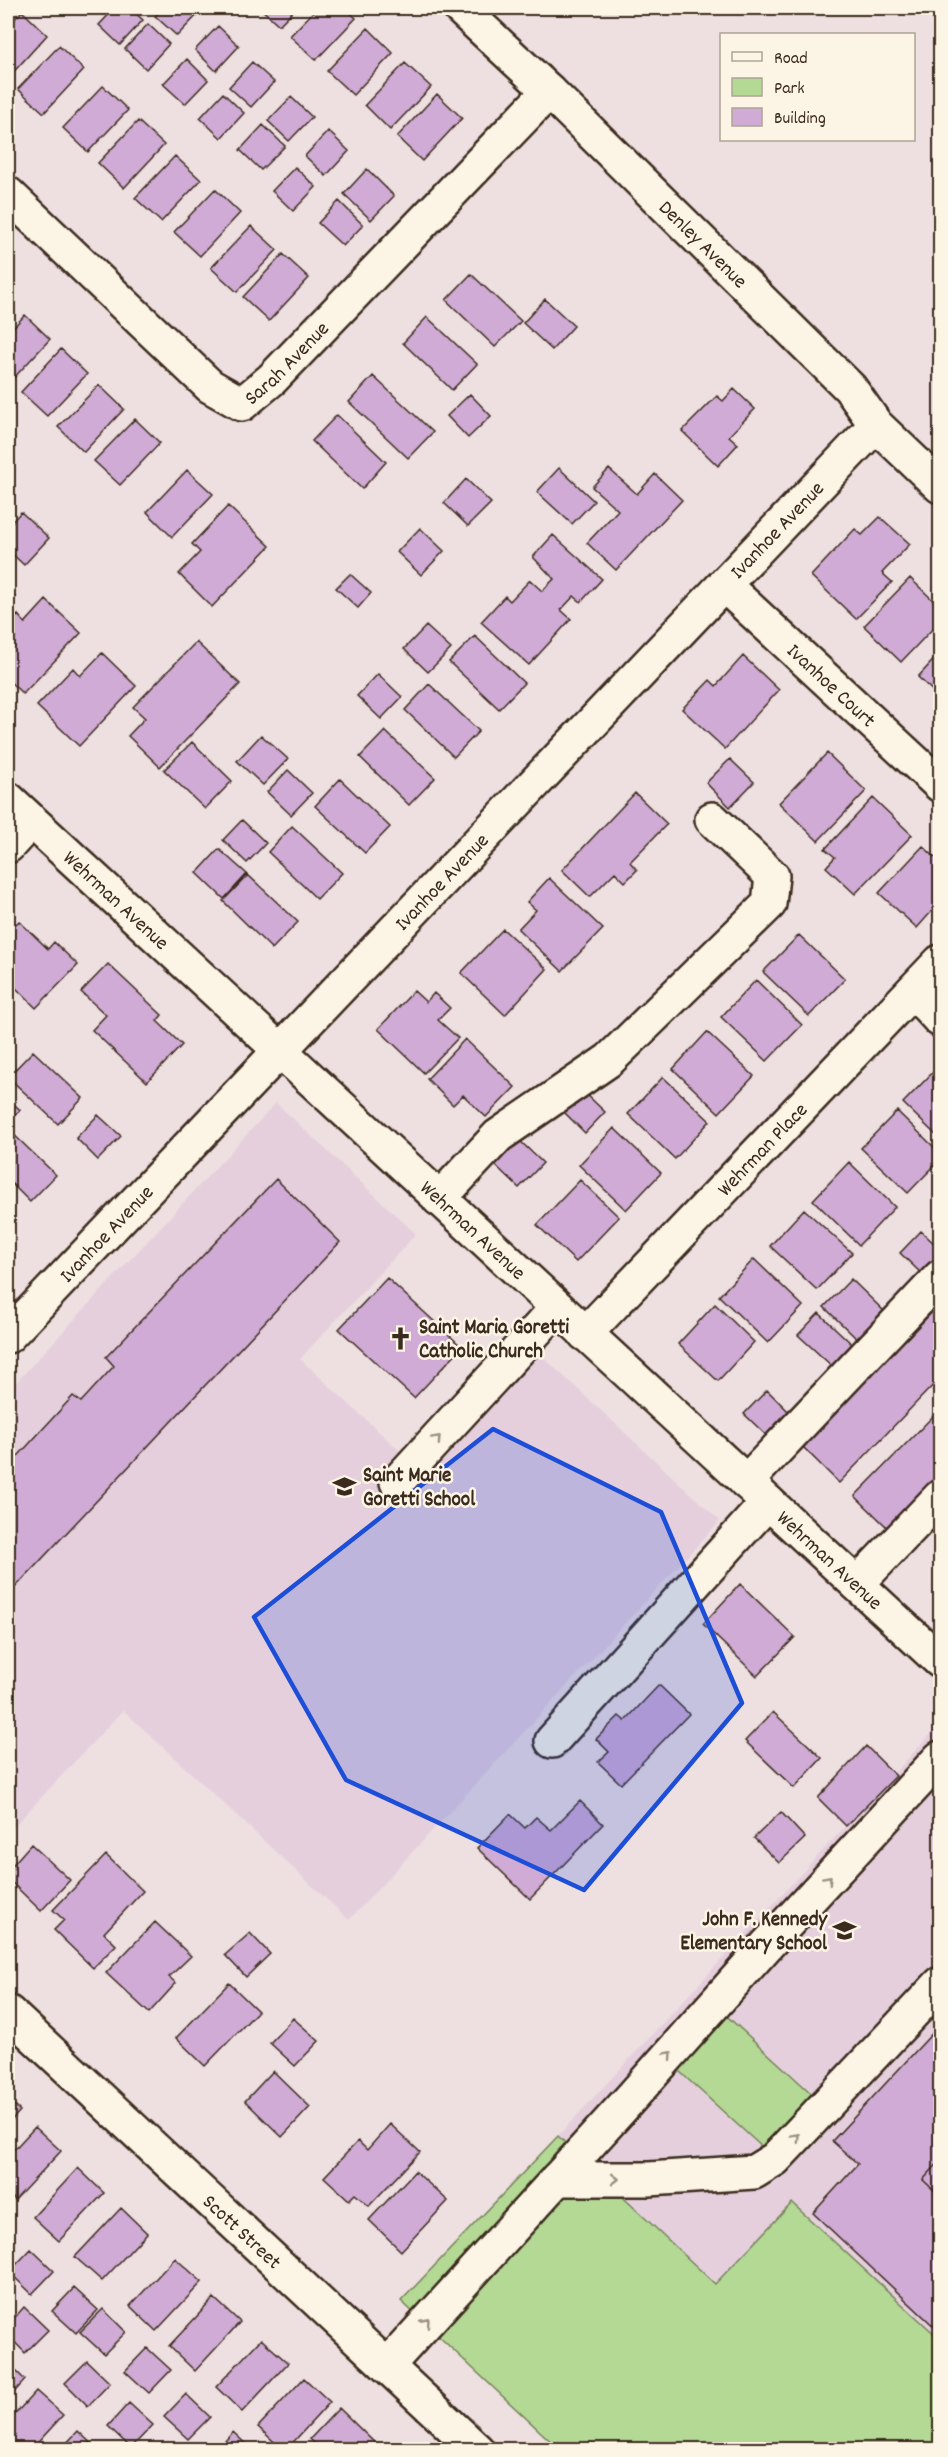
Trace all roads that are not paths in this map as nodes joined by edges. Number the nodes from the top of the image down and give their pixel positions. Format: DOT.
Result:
graph roads {
  1 [pos="460,8"];
  2 [pos="549,91"];
  3 [pos="8,194"];
  4 [pos="876,425"];
  5 [pos="940,486"];
  6 [pos="724,585"];
  7 [pos="940,785"];
  8 [pos="8,800"];
  9 [pos="711,819"];
  10 [pos="31,821"];
  11 [pos="8,846"];
  12 [pos="940,962"];
  13 [pos="913,991"];
  14 [pos="940,1020"];
  15 [pos="280,1050"];
  16 [pos="440,1199"];
  17 [pos="940,1277"];
  18 [pos="557,1308"];
  19 [pos="585,1334"];
  20 [pos="8,1336"];
  21 [pos="397,1482"];
  22 [pos="757,1492"];
  23 [pos="940,1497"];
  24 [pos="857,1584"];
  25 [pos="940,1661"];
  26 [pos="552,1741"];
  27 [pos="940,1758"];
  28 [pos="940,1984"];
  29 [pos="8,2012"];
  30 [pos="557,2179"];
  31 [pos="387,2366"];
  32 [pos="477,2450"];
  1 -- 2 [label="street, Denley Avenue"];
  2 -- 3 [label="street, Sarah Avenue"];
  2 -- 4 [label="street, Denley Avenue"];
  4 -- 5 [label="street, Denley Avenue"];
  4 -- 6 [label="street, Ivanhoe Avenue"];
  6 -- 7 [label="street, Ivanhoe Court"];
  6 -- 15 [label="street, Ivanhoe Avenue"];
  8 -- 10 [label="street, Wehrman Avenue"];
  9 -- 16 [label="street"];
  10 -- 11 [label="street"];
  10 -- 15 [label="street, Wehrman Avenue"];
  12 -- 13 [label="street, Wehrman Place"];
  13 -- 14 [label="street"];
  13 -- 19 [label="street, Wehrman Place"];
  15 -- 16 [label="street, Wehrman Avenue"];
  15 -- 20 [label="street, Ivanhoe Avenue"];
  16 -- 18 [label="street, Wehrman Avenue"];
  17 -- 22 [label="street"];
  18 -- 19 [label="street, Wehrman Avenue"];
  21 -- 18 [label="street, one-way"];
  19 -- 22 [label="street, Wehrman Avenue"];
  22 -- 24 [label="street, Wehrman Avenue"];
  22 -- 26 [label="street"];
  23 -- 24 [label="street"];
  24 -- 25 [label="street, Wehrman Avenue"];
  30 -- 27 [label="street, one-way"];
  30 -- 28 [label="street, one-way"];
  29 -- 31 [label="street, Scott Street"];
  31 -- 30 [label="street, one-way"];
  31 -- 32 [label="street, Scott Street"];
}
